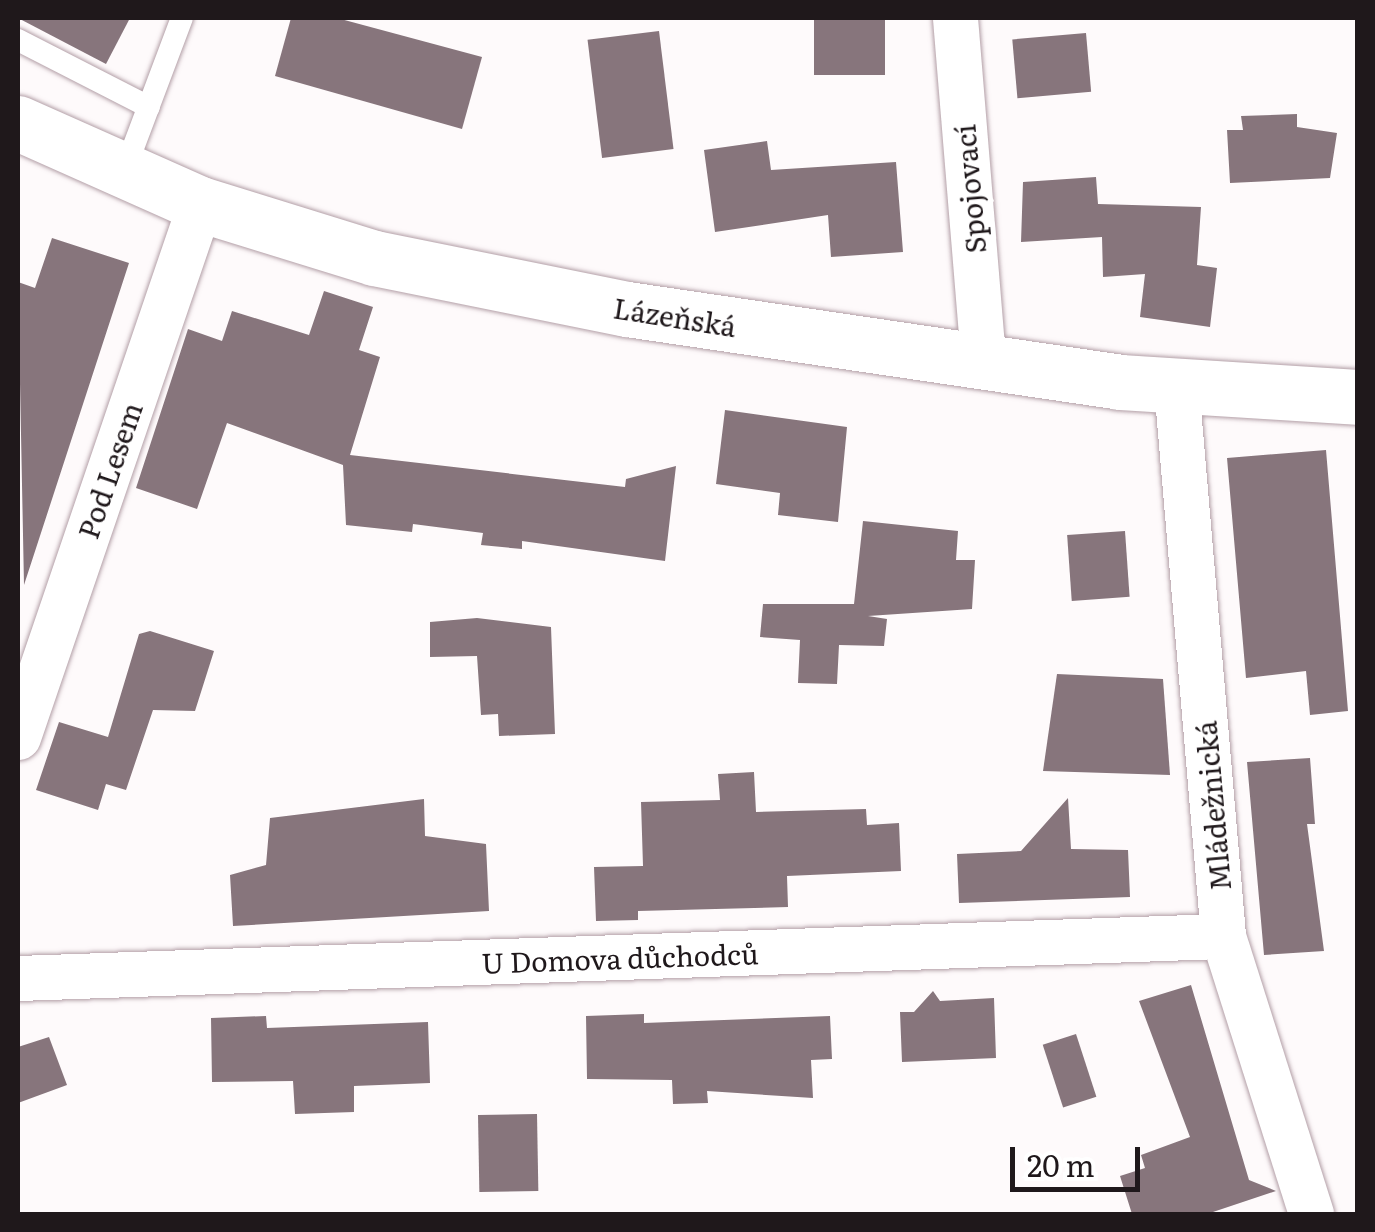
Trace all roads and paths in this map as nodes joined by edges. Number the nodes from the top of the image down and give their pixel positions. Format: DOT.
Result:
graph roads {
  1 [pos="182,18"];
  2 [pos="955,18"];
  3 [pos="18,40"];
  4 [pos="149,107"];
  5 [pos="18,123"];
  6 [pos="124,172"];
  7 [pos="200,204"];
  8 [pos="983,361"];
  9 [pos="1176,385"];
  10 [pos="1358,396"];
  11 [pos="18,737"];
  12 [pos="1223,936"];
  13 [pos="18,978"];
  14 [pos="1311,1214"];
  1 -- 4 [label="lane"];
  2 -- 8 [label="street, Spojovací"];
  3 -- 4 [label="lane"];
  4 -- 6 [label="lane"];
  5 -- 6 [label="street, Lázeňská"];
  6 -- 7 [label="street, Lázeňská"];
  7 -- 8 [label="street, Lázeňská"];
  7 -- 11 [label="street, Pod Lesem"];
  8 -- 9 [label="street, Lázeňská"];
  9 -- 10 [label="street, Lázeňská"];
  9 -- 12 [label="street, Mládežnická"];
  12 -- 13 [label="street, U Domova důchodců"];
  12 -- 14 [label="street, Mládežnická"];
}
